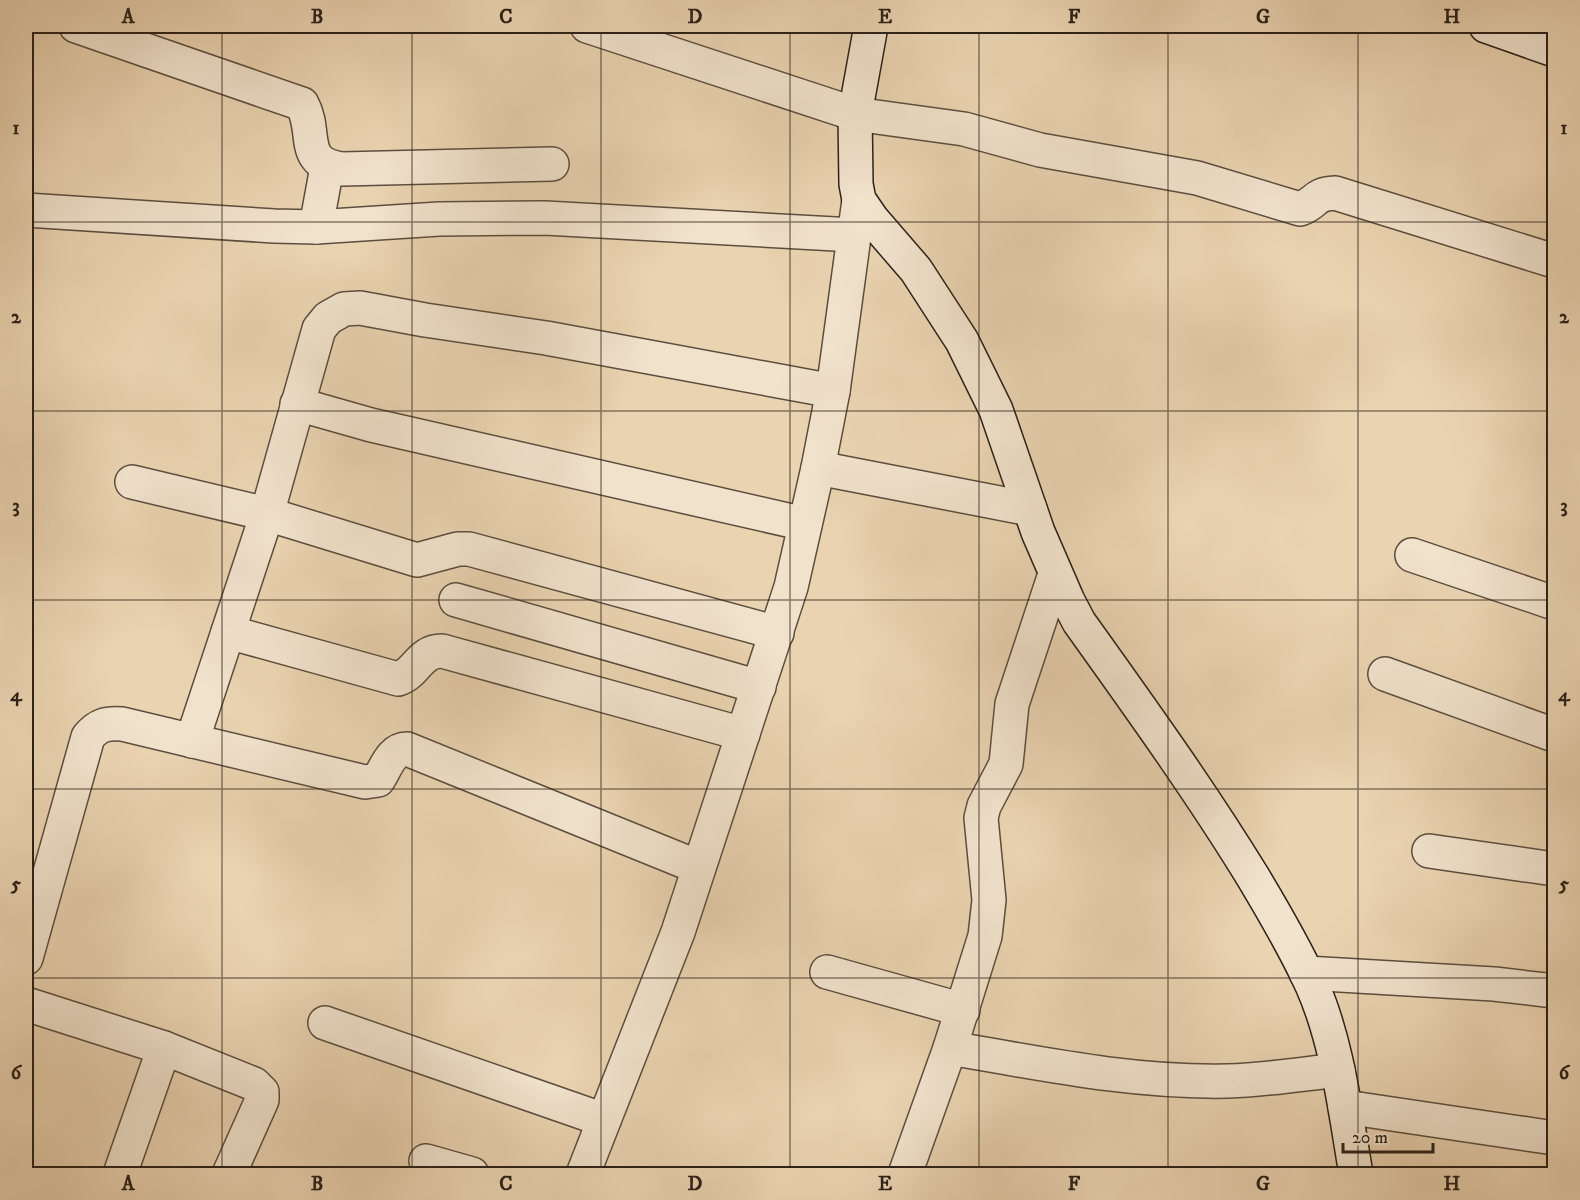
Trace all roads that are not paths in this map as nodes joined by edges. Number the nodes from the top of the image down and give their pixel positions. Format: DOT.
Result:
graph roads {
  1 [pos="76,26"];
  2 [pos="587,26"];
  3 [pos="871,26"];
  4 [pos="1486,26"];
  5 [pos="1554,50"];
  6 [pos="855,114"];
  7 [pos="552,164"];
  8 [pos="327,167"];
  9 [pos="860,200"];
  10 [pos="26,210"];
  11 [pos="316,227"];
  12 [pos="854,235"];
  13 [pos="1554,261"];
  14 [pos="832,391"];
  15 [pos="297,404"];
  16 [pos="818,468"];
  17 [pos="132,482"];
  18 [pos="1030,509"];
  19 [pos="267,514"];
  20 [pos="805,524"];
  21 [pos="1412,555"];
  22 [pos="1055,574"];
  23 [pos="456,600"];
  24 [pos="1554,603"];
  25 [pos="228,632"];
  26 [pos="777,633"];
  27 [pos="1385,674"];
  28 [pos="759,687"];
  29 [pos="743,734"];
  30 [pos="1554,735"];
  31 [pos="192,741"];
  32 [pos="1429,851"];
  33 [pos="698,867"];
  34 [pos="1554,868"];
  35 [pos="26,958"];
  36 [pos="827,972"];
  37 [pos="1306,973"];
  38 [pos="1554,991"];
  39 [pos="26,1004"];
  40 [pos="963,1010"];
  41 [pos="325,1023"];
  42 [pos="164,1048"];
  43 [pos="950,1048"];
  44 [pos="1338,1070"];
  45 [pos="1345,1107"];
  46 [pos="604,1120"];
  47 [pos="1554,1138"];
  48 [pos="426,1161"];
  49 [pos="120,1174"];
  50 [pos="229,1174"];
  51 [pos="472,1174"];
  52 [pos="583,1174"];
  53 [pos="905,1174"];
  54 [pos="1356,1174"];
  1 -- 8 [label="street"];
  2 -- 6 [label="street"];
  3 -- 6 [label="street"];
  4 -- 5 [label="street"];
  6 -- 9 [label="street"];
  6 -- 13 [label="street"];
  7 -- 8 [label="street"];
  8 -- 11 [label="street"];
  9 -- 12 [label="street"];
  9 -- 18 [label="street"];
  10 -- 11 [label="street"];
  11 -- 12 [label="street"];
  12 -- 14 [label="street"];
  14 -- 15 [label="street"];
  14 -- 16 [label="street"];
  15 -- 19 [label="street"];
  15 -- 20 [label="street"];
  16 -- 18 [label="street"];
  16 -- 20 [label="street"];
  17 -- 19 [label="street"];
  18 -- 22 [label="street"];
  19 -- 25 [label="street"];
  19 -- 26 [label="street"];
  20 -- 26 [label="street"];
  21 -- 24 [label="street"];
  22 -- 37 [label="street"];
  22 -- 40 [label="street"];
  23 -- 28 [label="street"];
  25 -- 29 [label="street"];
  25 -- 31 [label="street"];
  26 -- 28 [label="street"];
  27 -- 30 [label="street"];
  28 -- 29 [label="street"];
  29 -- 33 [label="street"];
  31 -- 33 [label="street"];
  31 -- 35 [label="street"];
  32 -- 34 [label="street"];
  33 -- 46 [label="street"];
  36 -- 40 [label="street"];
  37 -- 38 [label="street"];
  37 -- 44 [label="street"];
  39 -- 42 [label="street"];
  40 -- 43 [label="street"];
  41 -- 46 [label="street"];
  42 -- 49 [label="street"];
  42 -- 50 [label="street"];
  43 -- 44 [label="street"];
  43 -- 53 [label="street"];
  44 -- 45 [label="street"];
  45 -- 47 [label="street"];
  45 -- 54 [label="street"];
  46 -- 52 [label="street"];
  48 -- 51 [label="street"];
}
